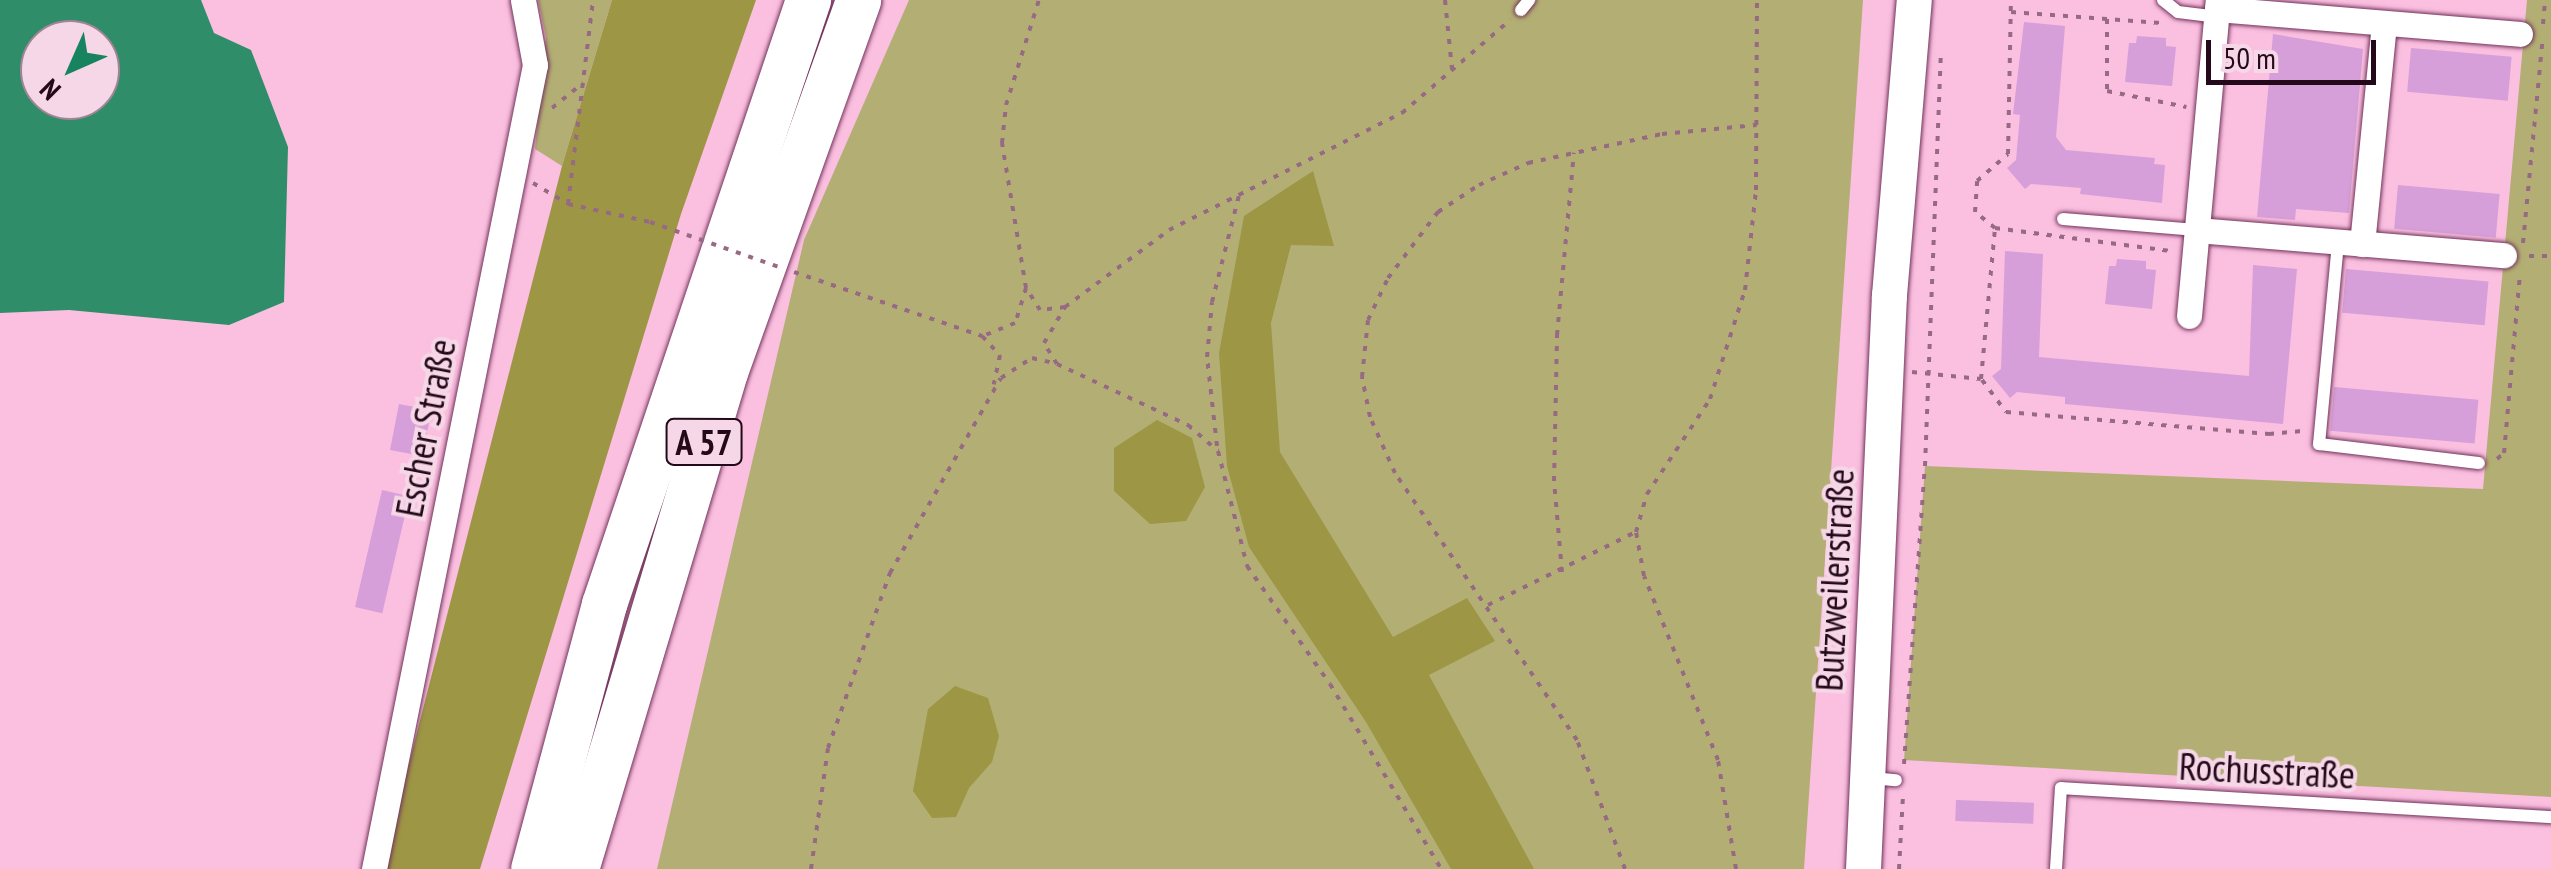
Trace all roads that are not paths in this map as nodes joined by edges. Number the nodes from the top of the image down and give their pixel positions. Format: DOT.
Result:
graph roads {
  1 [pos="523,0"];
  2 [pos="808,0"];
  3 [pos="858,0"];
  4 [pos="1894,0"];
  5 [pos="1914,0"];
  6 [pos="2163,0"];
  7 [pos="2217,13"];
  8 [pos="2384,24"];
  9 [pos="2532,35"];
  10 [pos="2063,219"];
  11 [pos="2196,242"];
  12 [pos="2350,244"];
  13 [pos="2513,256"];
  14 [pos="1889,295"];
  15 [pos="2189,316"];
  16 [pos="2479,463"];
  17 [pos="2551,818"];
  18 [pos="374,869"];
  19 [pos="533,869"];
  20 [pos="576,869"];
  21 [pos="1863,869"];
  22 [pos="2056,869"];
  1 -- 18 [label="street, Escher Straße"];
  2 -- 19 [label="highway, A 57"];
  3 -- 20 [label="highway, A 57"];
  4 -- 14 [label="main road, Butzweilerstraße"];
  5 -- 14 [label="main road, Butzweilerstraße"];
  6 -- 7 [label="lane"];
  7 -- 8 [label="street"];
  7 -- 11 [label="street"];
  8 -- 9 [label="street"];
  8 -- 12 [label="street"];
  10 -- 11 [label="lane"];
  11 -- 12 [label="street"];
  11 -- 15 [label="street"];
  12 -- 13 [label="street"];
  12 -- 16 [label="lane"];
  14 -- 21 [label="main road, Butzweilerstraße"];
  17 -- 22 [label="lane, Rochusstraße"];
}
